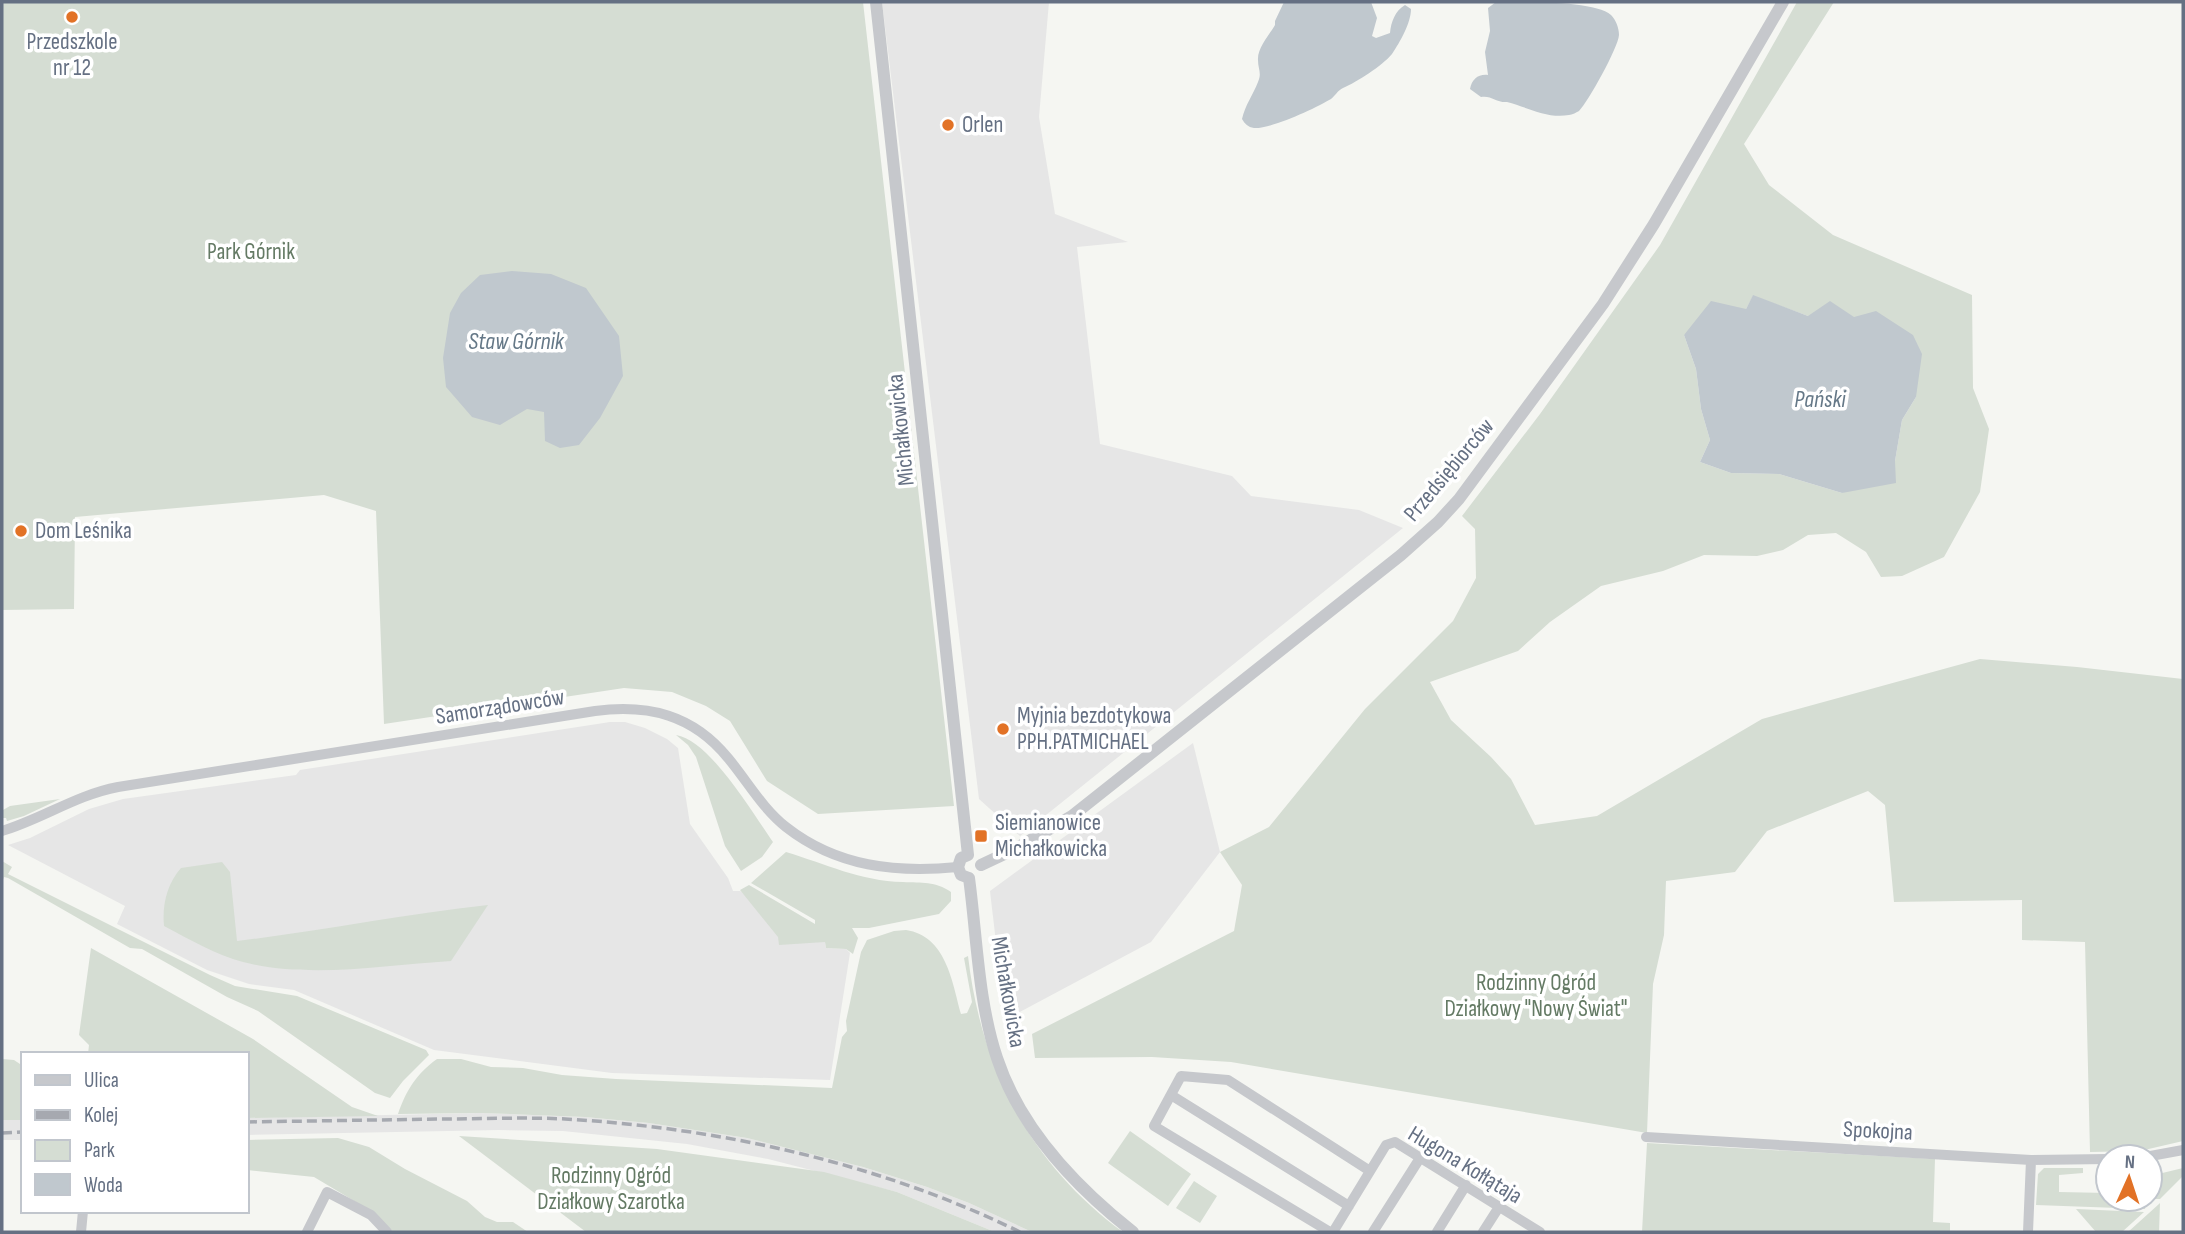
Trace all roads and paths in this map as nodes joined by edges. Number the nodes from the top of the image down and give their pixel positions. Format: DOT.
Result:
graph roads {
  1 [pos="876,2"];
  2 [pos="1783,2"];
  3 [pos="2,831"];
  4 [pos="968,855"];
  5 [pos="981,865"];
  6 [pos="958,867"];
  7 [pos="970,878"];
  8 [pos="1171,1095"];
  9 [pos="1646,1137"];
  10 [pos="2183,1150"];
  11 [pos="2164,1154"];
  12 [pos="1420,1157"];
  13 [pos="2094,1159"];
  14 [pos="2031,1160"];
  15 [pos="1370,1171"];
  16 [pos="1466,1185"];
  17 [pos="1349,1206"];
  18 [pos="1499,1207"];
  19 [pos="83,1213"];
  20 [pos="1528,1229"];
  21 [pos="81,1232"];
  22 [pos="307,1232"];
  23 [pos="387,1232"];
  24 [pos="1133,1232"];
  25 [pos="1332,1232"];
  26 [pos="1373,1232"];
  27 [pos="1437,1232"];
  28 [pos="1483,1232"];
  29 [pos="1540,1232"];
  30 [pos="2028,1232"];
  1 -- 4 [label="street, Michałkowicka"];
  2 -- 5 [label="street, Przedsiębiorców"];
  3 -- 6 [label="street, Samorządowców"];
  4 -- 5 [label="street"];
  4 -- 6 [label="street"];
  5 -- 7 [label="street"];
  6 -- 7 [label="street"];
  7 -- 24 [label="street, Michałkowicka"];
  8 -- 15 [label="street"];
  8 -- 17 [label="street"];
  8 -- 25 [label="street"];
  9 -- 14 [label="street, Spokojna"];
  10 -- 11 [label="street"];
  12 -- 15 [label="street, Hugona Kołłątaja"];
  12 -- 16 [label="street, Hugona Kołłątaja"];
  12 -- 26 [label="street"];
  13 -- 14 [label="street, Spokojna"];
  14 -- 30 [label="street"];
  15 -- 17 [label="street, Hugona Kołłątaja"];
  16 -- 18 [label="street, Hugona Kołłątaja"];
  16 -- 27 [label="street"];
  17 -- 25 [label="street, Hugona Kołłątaja"];
  18 -- 20 [label="street, Hugona Kołłątaja"];
  18 -- 28 [label="street"];
  19 -- 21 [label="street"];
  20 -- 29 [label="street, Hugona Kołłątaja"];
  22 -- 23 [label="street"];
}
